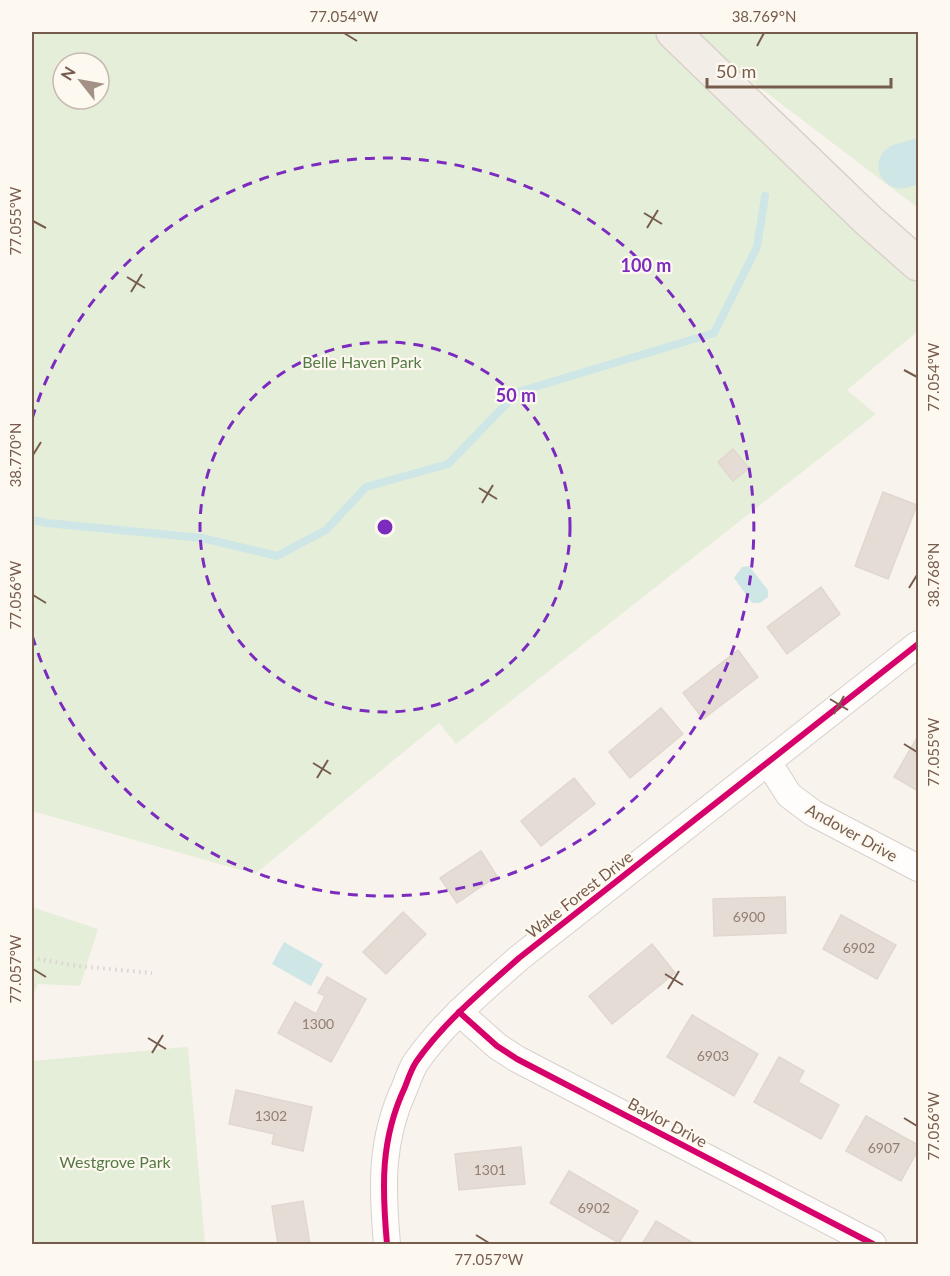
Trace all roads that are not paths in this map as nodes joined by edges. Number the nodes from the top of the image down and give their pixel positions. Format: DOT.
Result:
graph roads {
  1 [pos="673,32"];
  2 [pos="918,264"];
  3 [pos="918,644"];
  4 [pos="768,762"];
  5 [pos="918,868"];
  6 [pos="459,1012"];
  7 [pos="387,1245"];
  8 [pos="873,1245"];
  1 -- 2 [label="main road"];
  3 -- 4 [label="street, Wake Forest Drive"];
  4 -- 5 [label="street, Andover Drive"];
  4 -- 6 [label="street, Wake Forest Drive"];
  6 -- 7 [label="street, Wake Forest Drive"];
  6 -- 8 [label="street, Baylor Drive"];
}
